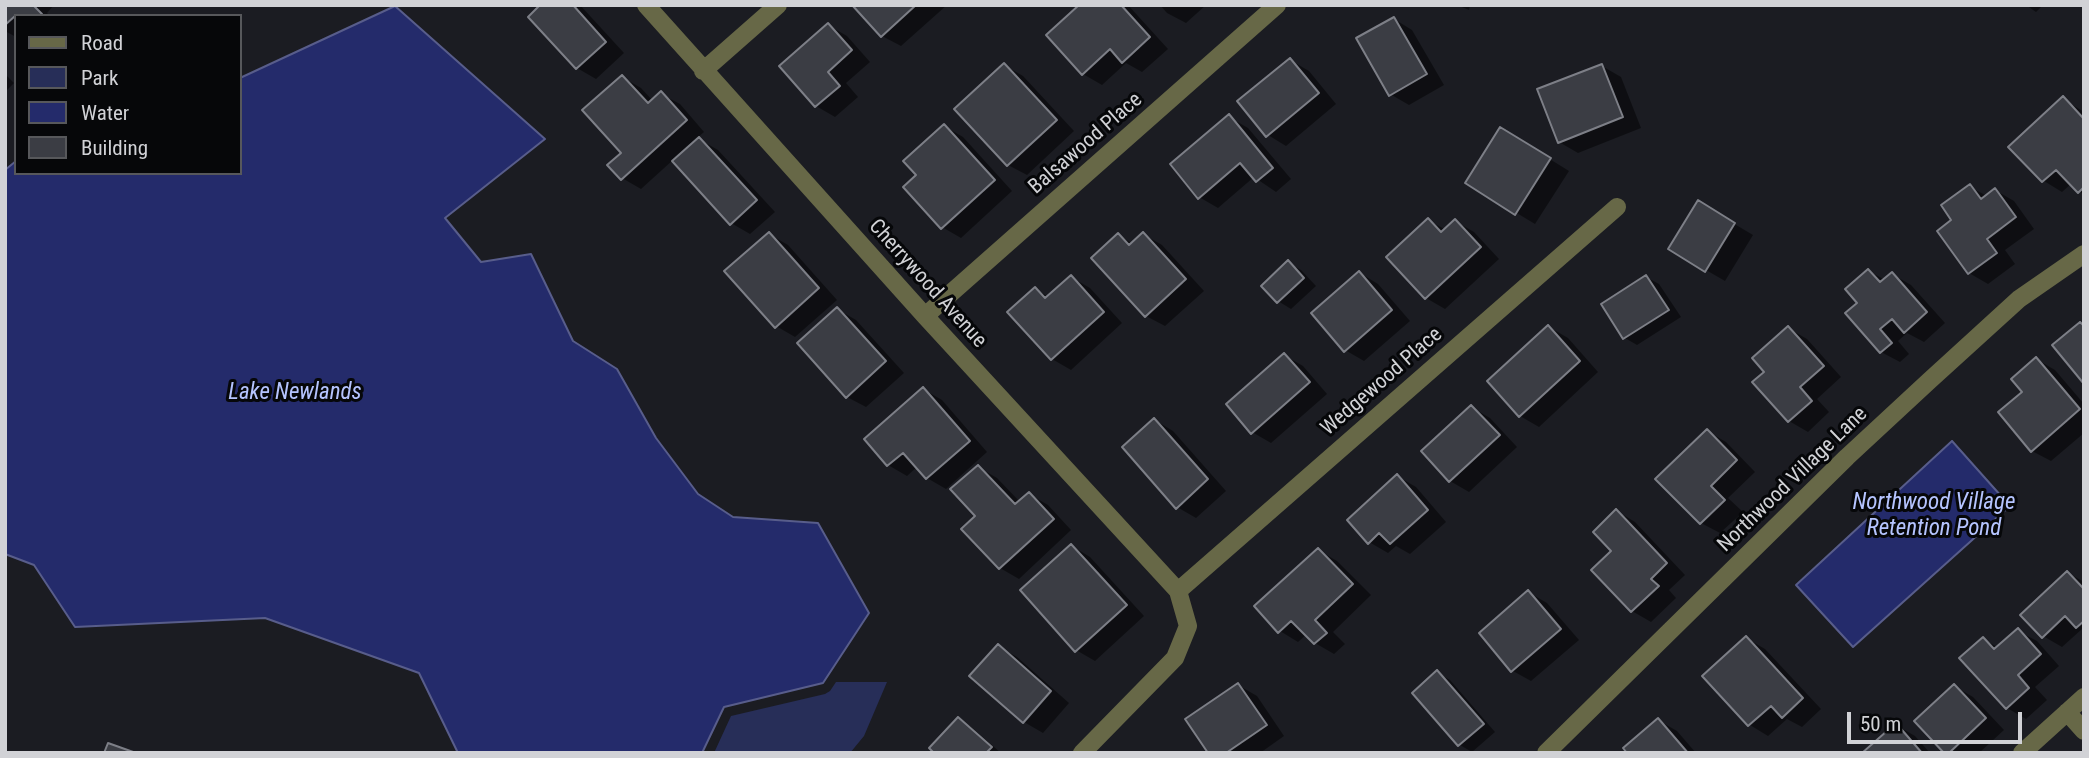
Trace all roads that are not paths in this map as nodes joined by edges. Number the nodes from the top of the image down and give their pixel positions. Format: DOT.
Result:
graph roads {
  1 [pos="646,5"];
  2 [pos="778,5"];
  3 [pos="1277,5"];
  4 [pos="703,71"];
  5 [pos="1616,207"];
  6 [pos="2084,254"];
  7 [pos="925,316"];
  8 [pos="1178,591"];
  9 [pos="2084,698"];
  10 [pos="2067,712"];
  11 [pos="2084,731"];
  12 [pos="1082,753"];
  13 [pos="1546,753"];
  14 [pos="2022,753"];
  1 -- 4 [label="street, Cherrywood Avenue"];
  2 -- 4 [label="street"];
  3 -- 7 [label="street, Balsawood Place"];
  4 -- 7 [label="street, Cherrywood Avenue"];
  5 -- 8 [label="street, Wedgewood Place"];
  6 -- 13 [label="street, Northwood Village Lane"];
  7 -- 8 [label="street, Cherrywood Avenue"];
  8 -- 12 [label="street"];
  9 -- 10 [label="street"];
  10 -- 11 [label="street"];
  10 -- 14 [label="street"];
}
